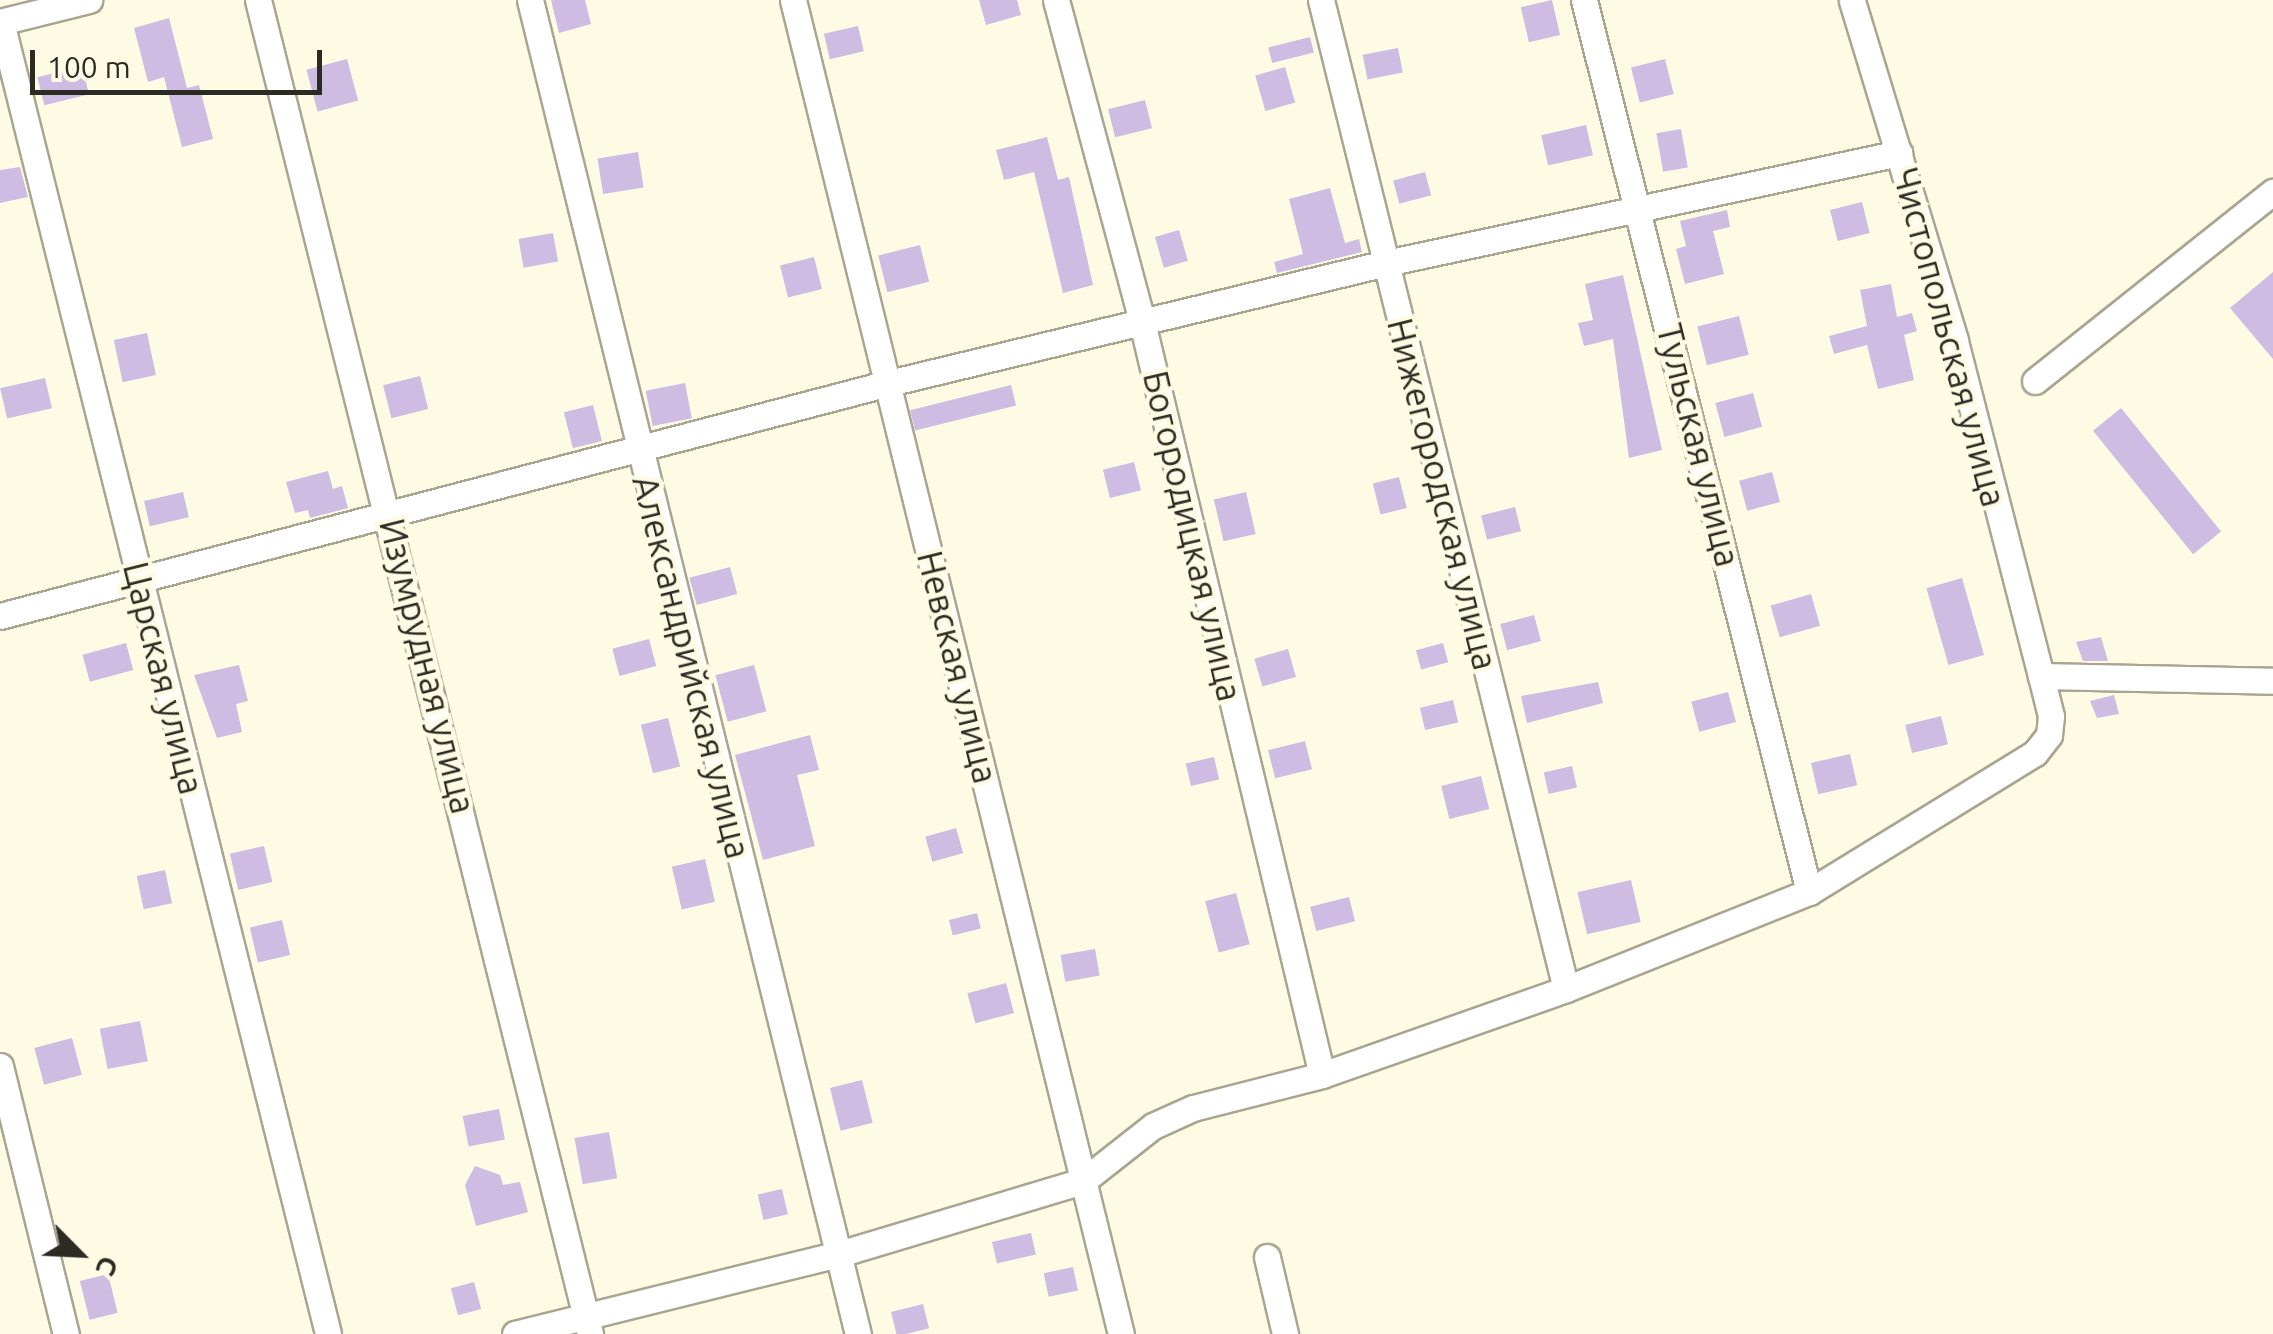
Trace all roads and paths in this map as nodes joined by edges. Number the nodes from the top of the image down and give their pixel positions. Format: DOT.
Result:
graph roads {
  1 [pos="89,0"];
  2 [pos="258,0"];
  3 [pos="530,0"];
  4 [pos="793,0"];
  5 [pos="1056,0"];
  6 [pos="1321,0"];
  7 [pos="1584,0"];
  8 [pos="1852,0"];
  9 [pos="0,22"];
  10 [pos="1900,153"];
  11 [pos="2273,192"];
  12 [pos="1640,209"];
  13 [pos="1386,263"];
  14 [pos="1142,322"];
  15 [pos="2035,380"];
  16 [pos="889,383"];
  17 [pos="638,452"];
  18 [pos="390,510"];
  19 [pos="140,581"];
  20 [pos="0,616"];
  21 [pos="2041,676"];
  22 [pos="2273,680"];
  23 [pos="1809,892"];
  24 [pos="1566,989"];
  25 [pos="0,1066"];
  26 [pos="1322,1075"];
  27 [pos="1083,1182"];
  28 [pos="838,1254"];
  29 [pos="1267,1257"];
  30 [pos="588,1325"];
  31 [pos="66,1334"];
  32 [pos="328,1334"];
  33 [pos="515,1334"];
  34 [pos="858,1334"];
  35 [pos="1121,1334"];
  36 [pos="1286,1334"];
  1 -- 9 [label="street"];
  2 -- 18 [label="street, Изумрудная улица"];
  3 -- 17 [label="street, Александрийская улица"];
  4 -- 16 [label="street, Невская улица"];
  5 -- 14 [label="street, Богородицкая улица"];
  6 -- 13 [label="street, Нижегородская улица"];
  7 -- 12 [label="street, Тульская улица"];
  8 -- 10 [label="street, Чистопольская улица"];
  9 -- 19 [label="street, Царская улица"];
  10 -- 12 [label="street"];
  10 -- 21 [label="street, Чистопольская улица"];
  11 -- 15 [label="street"];
  12 -- 13 [label="street"];
  12 -- 23 [label="street, Тульская улица"];
  13 -- 14 [label="street"];
  13 -- 24 [label="street, Нижегородская улица"];
  14 -- 16 [label="street"];
  14 -- 26 [label="street, Богородицкая улица"];
  16 -- 17 [label="street"];
  16 -- 27 [label="street, Невская улица"];
  17 -- 18 [label="street"];
  17 -- 28 [label="street, Александрийская улица"];
  18 -- 19 [label="street"];
  18 -- 30 [label="street, Изумрудная улица"];
  19 -- 20 [label="street"];
  19 -- 32 [label="street, Царская улица"];
  21 -- 22 [label="street"];
  21 -- 23 [label="street, Чистопольская улица"];
  23 -- 24 [label="street, Чистопольская улица"];
  24 -- 26 [label="street, Чистопольская улица"];
  25 -- 31 [label="street"];
  26 -- 27 [label="street, Чистопольская улица"];
  27 -- 28 [label="street"];
  27 -- 35 [label="street, Невская улица"];
  28 -- 30 [label="street"];
  28 -- 34 [label="street, Александрийская улица"];
  29 -- 36 [label="street"];
  30 -- 33 [label="street"];
}
